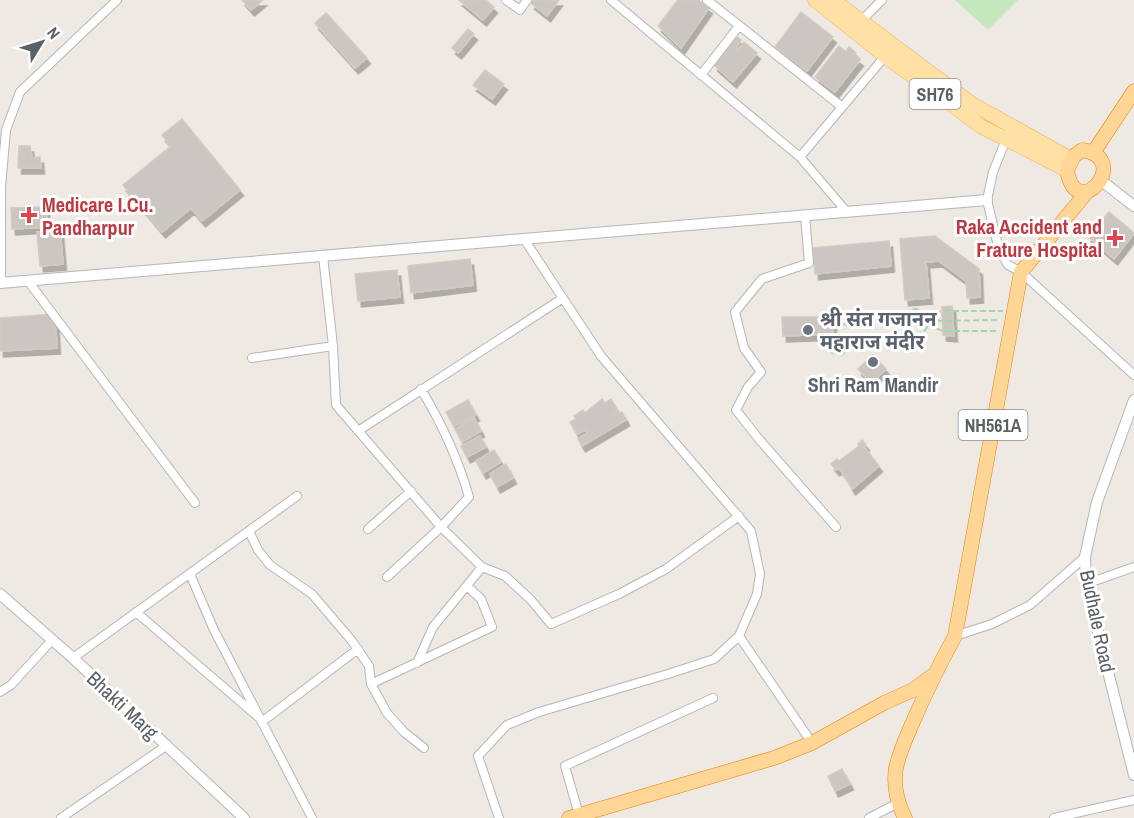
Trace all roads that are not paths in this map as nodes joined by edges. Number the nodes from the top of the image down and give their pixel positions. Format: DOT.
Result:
graph roads {
  1 [pos="117,0"];
  2 [pos="506,0"];
  3 [pos="527,0"];
  4 [pos="611,0"];
  5 [pos="707,0"];
  6 [pos="815,0"];
  7 [pos="833,0"];
  8 [pos="882,0"];
  9 [pos="739,26"];
  10 [pos="857,26"];
  11 [pos="889,51"];
  12 [pos="701,75"];
  13 [pos="1134,91"];
  14 [pos="842,107"];
  15 [pos="1009,133"];
  16 [pos="1093,153"];
  17 [pos="800,157"];
  18 [pos="1069,164"];
  19 [pos="1103,182"];
  20 [pos="1087,192"];
  21 [pos="987,200"];
  22 [pos="1134,206"];
  23 [pos="846,211"];
  24 [pos="805,215"];
  25 [pos="524,239"];
  26 [pos="323,256"];
  27 [pos="1021,272"];
  28 [pos="28,281"];
  29 [pos="1,283"];
  30 [pos="563,297"];
  31 [pos="333,346"];
  32 [pos="252,358"];
  33 [pos="1134,375"];
  34 [pos="421,389"];
  35 [pos="1134,400"];
  36 [pos="358,431"];
  37 [pos="411,491"];
  38 [pos="297,496"];
  39 [pos="195,503"];
  40 [pos="739,516"];
  41 [pos="441,526"];
  42 [pos="836,527"];
  43 [pos="368,529"];
  44 [pos="249,531"];
  45 [pos="1085,556"];
  46 [pos="482,567"];
  47 [pos="1134,567"];
  48 [pos="189,574"];
  49 [pos="387,577"];
  50 [pos="1086,584"];
  51 [pos="467,586"];
  52 [pos="2,599"];
  53 [pos="136,612"];
  54 [pos="739,636"];
  55 [pos="955,636"];
  56 [pos="52,640"];
  57 [pos="358,649"];
  58 [pos="73,658"];
  59 [pos="417,663"];
  60 [pos="934,675"];
  61 [pos="371,684"];
  62 [pos="0,692"];
  63 [pos="713,698"];
  64 [pos="263,721"];
  65 [pos="812,743"];
  66 [pos="166,746"];
  67 [pos="424,748"];
  68 [pos="1134,775"];
  69 [pos="1134,800"];
  70 [pos="898,803"];
  71 [pos="574,816"];
  72 [pos="61,818"];
  73 [pos="244,818"];
  74 [pos="312,818"];
  75 [pos="499,818"];
  76 [pos="869,818"];
  77 [pos="905,818"];
  78 [pos="1054,818"];
  1 -- 29 [label="street"];
  2 -- 3 [label="street"];
  4 -- 12 [label="street"];
  5 -- 9 [label="street"];
  6 -- 10 [label="main road, SH76"];
  7 -- 10 [label="main road, SH76"];
  8 -- 10 [label="street"];
  9 -- 12 [label="street"];
  9 -- 14 [label="street"];
  10 -- 11 [label="main road, SH76"];
  11 -- 14 [label="street"];
  11 -- 15 [label="main road, SH76"];
  12 -- 17 [label="street"];
  13 -- 16 [label="highway"];
  14 -- 17 [label="street"];
  15 -- 18 [label="main road, SH76"];
  15 -- 21 [label="street"];
  16 -- 18 [label="highway"];
  16 -- 19 [label="highway"];
  17 -- 23 [label="street"];
  18 -- 20 [label="highway"];
  19 -- 20 [label="highway, NH561A"];
  19 -- 22 [label="street"];
  20 -- 27 [label="highway, NH561A"];
  21 -- 23 [label="street"];
  21 -- 27 [label="street"];
  23 -- 24 [label="street"];
  24 -- 25 [label="street"];
  24 -- 42 [label="street"];
  25 -- 26 [label="street"];
  25 -- 30 [label="street"];
  26 -- 28 [label="street"];
  26 -- 31 [label="street"];
  27 -- 33 [label="street"];
  27 -- 55 [label="highway, NH561A"];
  28 -- 29 [label="street"];
  28 -- 39 [label="street"];
  30 -- 34 [label="street"];
  30 -- 40 [label="street"];
  31 -- 32 [label="street"];
  31 -- 36 [label="street"];
  34 -- 36 [label="street"];
  34 -- 41 [label="street"];
  35 -- 45 [label="street, Budhale Road"];
  36 -- 37 [label="street"];
  37 -- 41 [label="street"];
  37 -- 43 [label="street"];
  38 -- 44 [label="street"];
  40 -- 46 [label="street"];
  40 -- 54 [label="street"];
  41 -- 46 [label="street"];
  41 -- 49 [label="street"];
  44 -- 48 [label="street"];
  44 -- 57 [label="street"];
  45 -- 50 [label="street, Budhale Road"];
  45 -- 55 [label="street"];
  46 -- 51 [label="street"];
  47 -- 50 [label="street"];
  48 -- 53 [label="street"];
  48 -- 64 [label="street"];
  50 -- 68 [label="street, Budhale Road"];
  51 -- 59 [label="street"];
  51 -- 59 [label="street"];
  52 -- 56 [label="street, Bhakti Marg"];
  53 -- 58 [label="street"];
  53 -- 64 [label="street"];
  54 -- 65 [label="street"];
  54 -- 75 [label="street"];
  55 -- 60 [label="highway, NH561A"];
  56 -- 58 [label="street, Bhakti Marg"];
  56 -- 62 [label="street"];
  57 -- 61 [label="street"];
  57 -- 64 [label="street"];
  58 -- 66 [label="street, Bhakti Marg"];
  59 -- 61 [label="street"];
  60 -- 65 [label="highway"];
  60 -- 70 [label="highway, NH561A"];
  61 -- 67 [label="street"];
  63 -- 71 [label="street"];
  64 -- 74 [label="street"];
  65 -- 71 [label="highway"];
  66 -- 72 [label="street"];
  66 -- 73 [label="street, Bhakti Marg"];
  69 -- 78 [label="street"];
  70 -- 76 [label="street"];
  70 -- 77 [label="highway, NH561A"];
}
